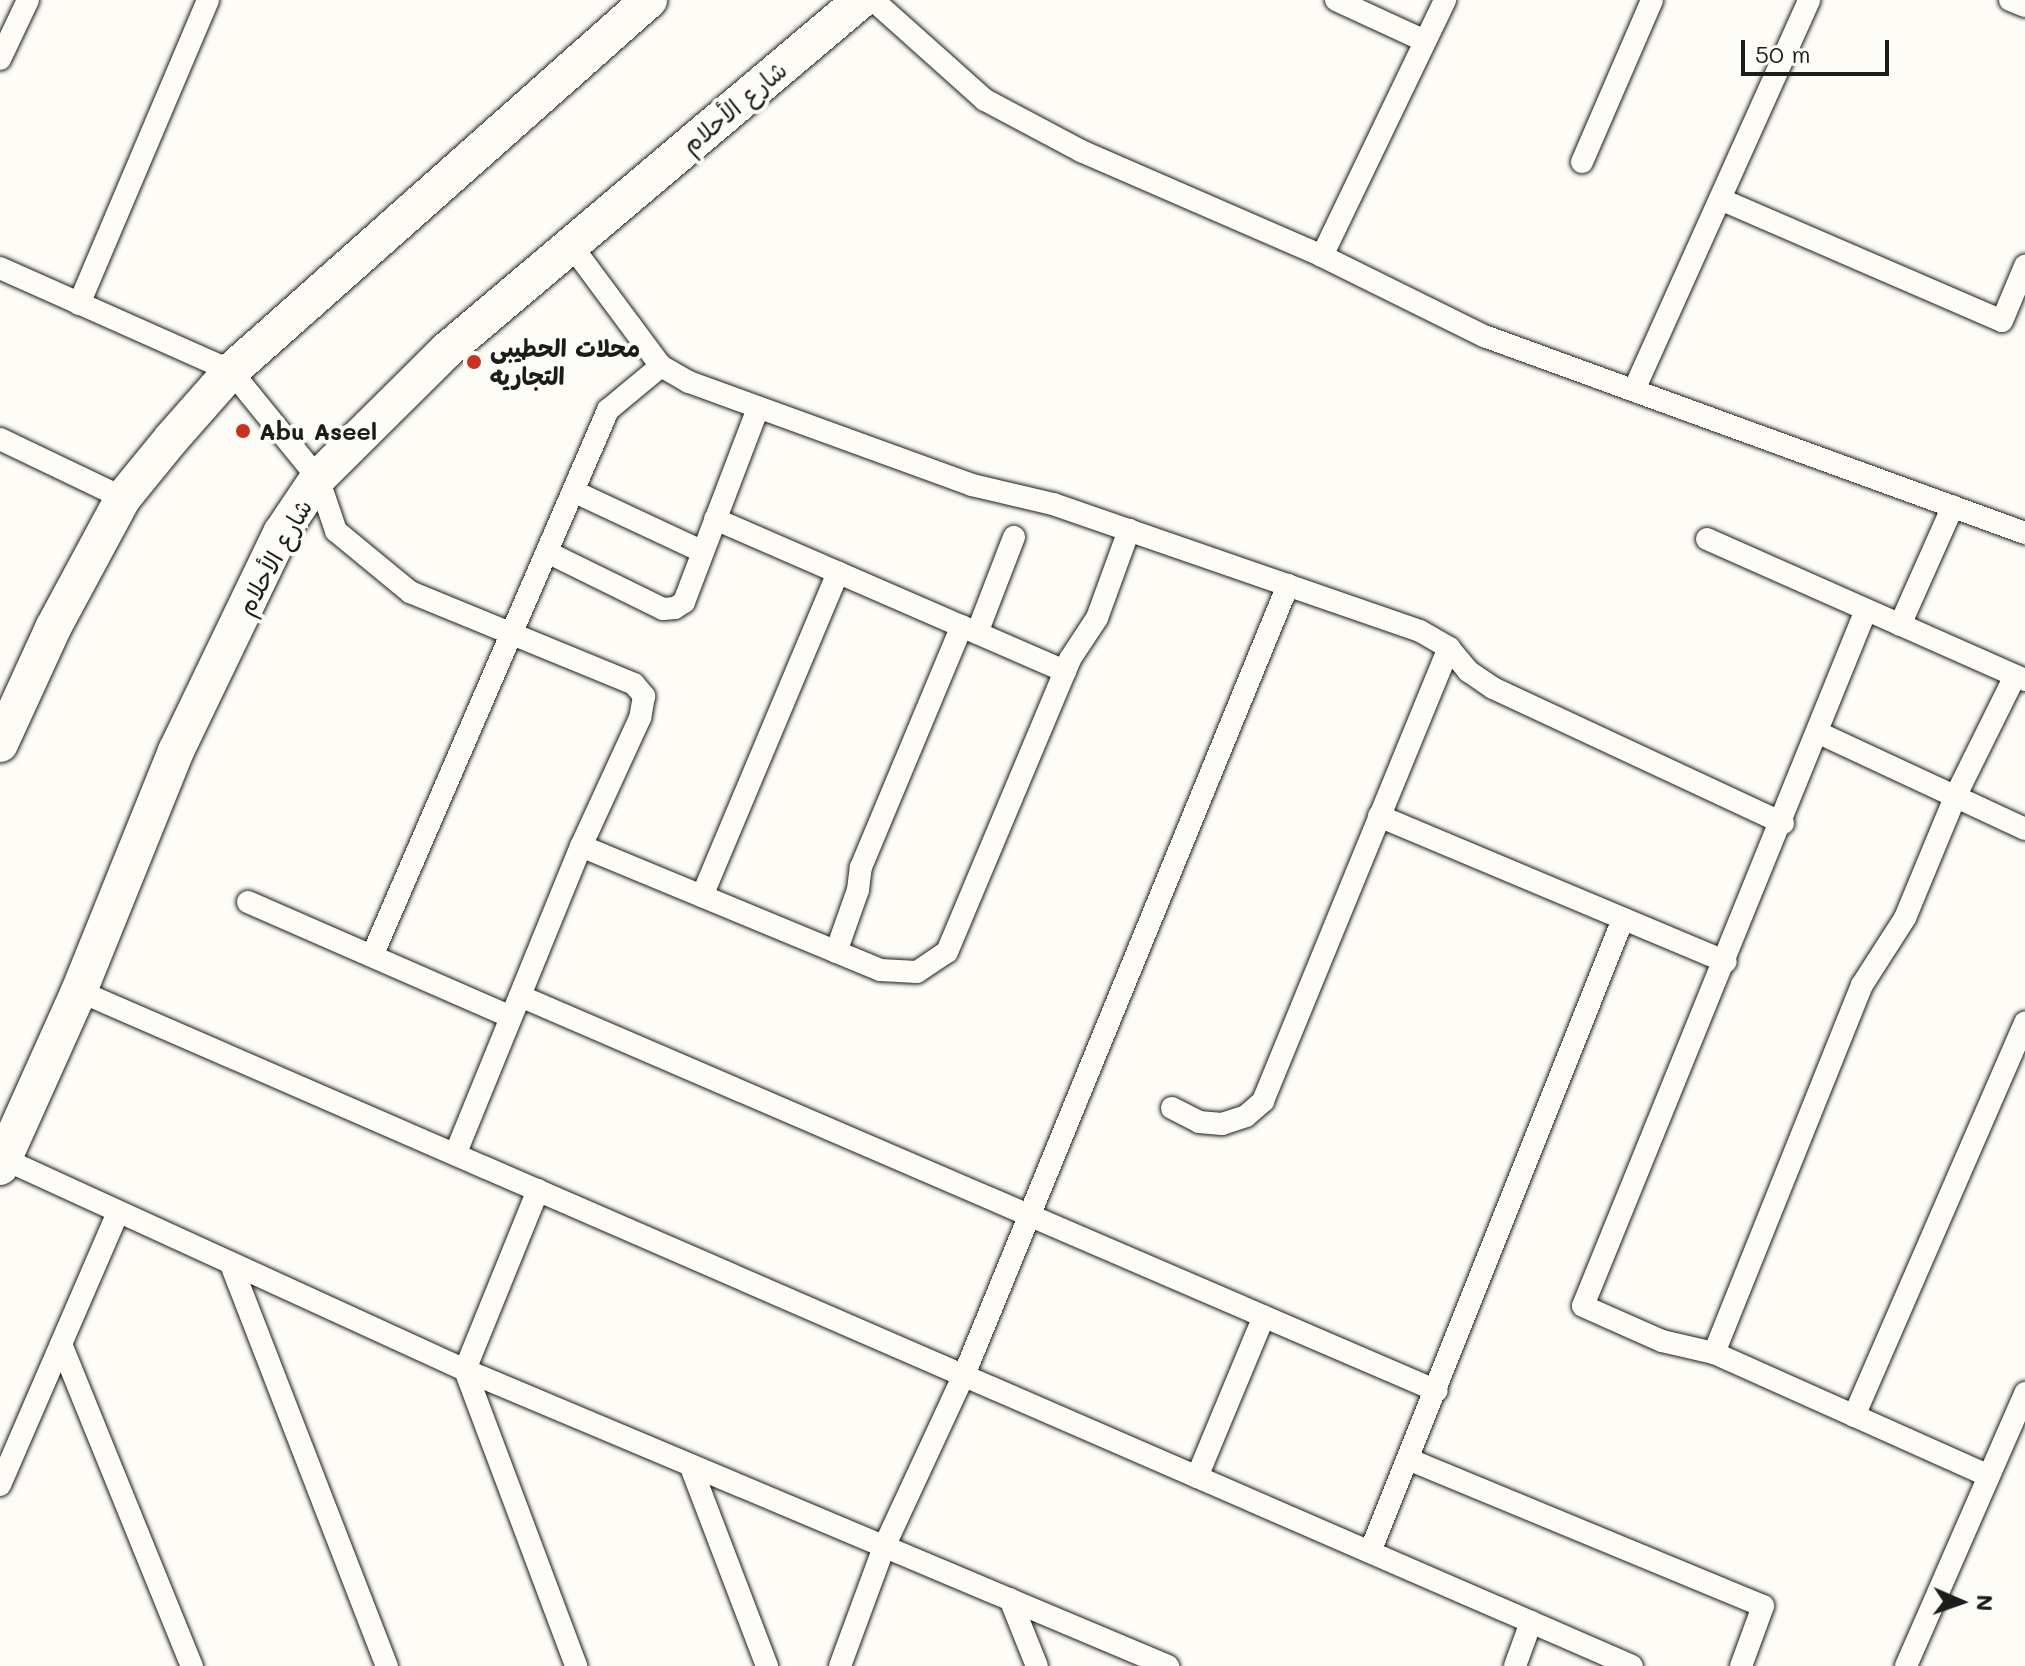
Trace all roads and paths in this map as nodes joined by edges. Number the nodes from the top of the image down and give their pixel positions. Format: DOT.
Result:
graph roads {
  1 [pos="28,0"];
  2 [pos="208,0"];
  3 [pos="649,0"];
  4 [pos="861,0"];
  5 [pos="873,0"];
  6 [pos="1336,0"];
  7 [pos="1445,0"];
  8 [pos="1652,0"];
  9 [pos="1809,0"];
  10 [pos="2010,0"];
  11 [pos="2025,6"];
  12 [pos="1425,41"];
  13 [pos="0,59"];
  14 [pos="1582,162"];
  15 [pos="1720,199"];
  16 [pos="571,245"];
  17 [pos="1322,256"];
  18 [pos="2025,266"];
  19 [pos="0,268"];
  20 [pos="79,304"];
  21 [pos="661,366"];
  22 [pos="231,371"];
  23 [pos="1634,390"];
  24 [pos="758,408"];
  25 [pos="0,439"];
  26 [pos="318,478"];
  27 [pos="573,491"];
  28 [pos="123,498"];
  29 [pos="1953,506"];
  30 [pos="715,519"];
  31 [pos="2023,525"];
  32 [pos="1129,530"];
  33 [pos="1014,537"];
  34 [pos="1707,539"];
  35 [pos="701,551"];
  36 [pos="547,552"];
  37 [pos="838,572"];
  38 [pos="1288,585"];
  39 [pos="1866,610"];
  40 [pos="1900,625"];
  41 [pos="970,630"];
  42 [pos="511,634"];
  43 [pos="1449,648"];
  44 [pos="1065,671"];
  45 [pos="2020,678"];
  46 [pos="1819,733"];
  47 [pos="0,744"];
  48 [pos="1955,797"];
  49 [pos="1379,816"];
  50 [pos="1783,823"];
  51 [pos="2025,829"];
  52 [pos="581,846"];
  53 [pos="702,896"];
  54 [pos="248,902"];
  55 [pos="1623,919"];
  56 [pos="836,952"];
  57 [pos="372,956"];
  58 [pos="1726,962"];
  59 [pos="79,991"];
  60 [pos="520,996"];
  61 [pos="511,1017"];
  62 [pos="2025,1023"];
  63 [pos="1172,1108"];
  64 [pos="455,1154"];
  65 [pos="2,1163"];
  66 [pos="538,1190"];
  67 [pos="117,1214"];
  68 [pos="1030,1215"];
  69 [pos="232,1267"];
  70 [pos="1264,1316"];
  71 [pos="61,1344"];
  72 [pos="1714,1353"];
  73 [pos="465,1370"];
  74 [pos="964,1375"];
  75 [pos="1437,1391"];
  76 [pos="2025,1393"];
  77 [pos="1854,1416"];
  78 [pos="1408,1459"];
  79 [pos="691,1467"];
  80 [pos="1989,1476"];
  81 [pos="1197,1477"];
  82 [pos="0,1485"];
  83 [pos="884,1547"];
  84 [pos="1370,1552"];
  85 [pos="1010,1599"];
  86 [pos="1531,1622"];
  87 [pos="192,1666"];
  88 [pos="387,1666"];
  89 [pos="576,1666"];
  90 [pos="767,1666"];
  91 [pos="840,1666"];
  92 [pos="1037,1666"];
  93 [pos="1168,1666"];
  94 [pos="1515,1666"];
  95 [pos="1632,1666"];
  96 [pos="1741,1666"];
  97 [pos="1906,1666"];
  1 -- 13 [label="street"];
  2 -- 20 [label="street"];
  3 -- 22 [label="main road"];
  4 -- 16 [label="main road, شارع الأحلام"];
  5 -- 17 [label="street"];
  6 -- 12 [label="street"];
  7 -- 12 [label="street"];
  8 -- 14 [label="street"];
  9 -- 15 [label="street"];
  10 -- 11 [label="street"];
  12 -- 17 [label="street"];
  15 -- 18 [label="street"];
  15 -- 23 [label="street"];
  16 -- 21 [label="street"];
  16 -- 26 [label="main road, شارع الأحلام"];
  17 -- 23 [label="street"];
  19 -- 20 [label="street"];
  20 -- 22 [label="street"];
  21 -- 24 [label="street"];
  21 -- 27 [label="street"];
  22 -- 26 [label="street"];
  22 -- 28 [label="main road"];
  23 -- 29 [label="street"];
  24 -- 30 [label="street"];
  24 -- 32 [label="street"];
  25 -- 28 [label="street"];
  26 -- 42 [label="street"];
  26 -- 59 [label="main road, شارع الأحلام"];
  27 -- 35 [label="street"];
  27 -- 36 [label="street"];
  28 -- 47 [label="main road"];
  29 -- 31 [label="street"];
  29 -- 40 [label="street"];
  30 -- 35 [label="street"];
  30 -- 37 [label="street"];
  32 -- 38 [label="street"];
  32 -- 44 [label="street"];
  33 -- 41 [label="street"];
  34 -- 39 [label="street"];
  35 -- 36 [label="street"];
  36 -- 42 [label="street"];
  37 -- 41 [label="street"];
  37 -- 53 [label="street"];
  38 -- 43 [label="street"];
  38 -- 68 [label="street"];
  39 -- 40 [label="street"];
  39 -- 46 [label="street"];
  40 -- 45 [label="street"];
  41 -- 44 [label="street"];
  41 -- 56 [label="street"];
  42 -- 52 [label="street"];
  42 -- 57 [label="street"];
  43 -- 49 [label="street"];
  43 -- 50 [label="street"];
  44 -- 56 [label="street"];
  45 -- 48 [label="street"];
  46 -- 48 [label="street"];
  46 -- 50 [label="street"];
  48 -- 51 [label="street"];
  48 -- 72 [label="street"];
  49 -- 55 [label="street"];
  49 -- 63 [label="street"];
  50 -- 58 [label="street"];
  52 -- 53 [label="street"];
  52 -- 60 [label="street"];
  53 -- 56 [label="street"];
  54 -- 57 [label="street"];
  55 -- 58 [label="street"];
  55 -- 75 [label="street"];
  57 -- 61 [label="street"];
  58 -- 72 [label="street"];
  59 -- 64 [label="street"];
  59 -- 65 [label="main road, شارع الأحلام"];
  60 -- 61 [label="street"];
  60 -- 68 [label="street"];
  61 -- 64 [label="street"];
  62 -- 77 [label="street"];
  64 -- 66 [label="street"];
  65 -- 67 [label="street"];
  66 -- 73 [label="street"];
  66 -- 74 [label="street"];
  67 -- 69 [label="street"];
  67 -- 71 [label="street"];
  68 -- 70 [label="street"];
  68 -- 74 [label="street"];
  69 -- 73 [label="street"];
  69 -- 88 [label="street"];
  70 -- 75 [label="street"];
  70 -- 81 [label="street"];
  71 -- 82 [label="street"];
  71 -- 87 [label="street"];
  72 -- 77 [label="street"];
  73 -- 79 [label="street"];
  73 -- 89 [label="street"];
  74 -- 81 [label="street"];
  74 -- 83 [label="street"];
  75 -- 78 [label="street"];
  76 -- 80 [label="street"];
  77 -- 80 [label="street"];
  78 -- 84 [label="street"];
  78 -- 96 [label="street"];
  79 -- 83 [label="street"];
  79 -- 90 [label="street"];
  80 -- 97 [label="street"];
  81 -- 84 [label="street"];
  83 -- 85 [label="street"];
  83 -- 91 [label="street"];
  84 -- 86 [label="street"];
  85 -- 92 [label="street"];
  85 -- 93 [label="street"];
  86 -- 94 [label="street"];
  86 -- 95 [label="street"];
}
